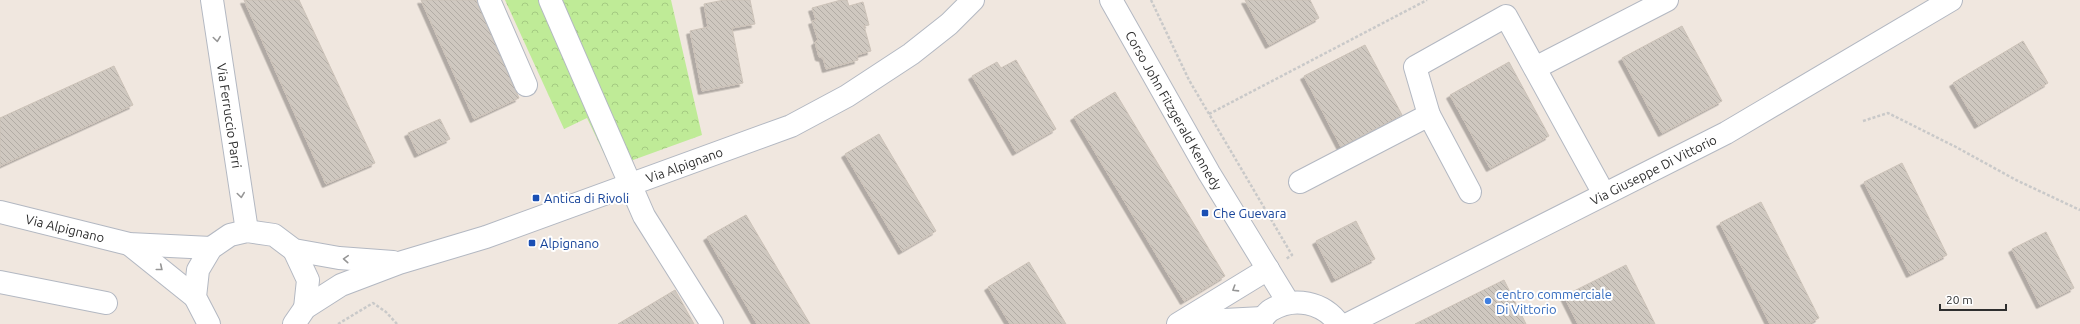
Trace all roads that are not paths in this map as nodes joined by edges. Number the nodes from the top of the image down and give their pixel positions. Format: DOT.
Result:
graph roads {
  1 [pos="212,0"];
  2 [pos="489,0"];
  3 [pos="550,0"];
  4 [pos="973,0"];
  5 [pos="987,0"];
  6 [pos="1111,0"];
  7 [pos="1667,0"];
  8 [pos="1951,0"];
  9 [pos="949,24"];
  10 [pos="1535,68"];
  11 [pos="526,85"];
  12 [pos="1428,115"];
  13 [pos="1300,182"];
  14 [pos="631,186"];
  15 [pos="1470,192"];
  16 [pos="1604,194"];
  17 [pos="0,212"];
  18 [pos="247,231"];
  19 [pos="129,244"];
  20 [pos="211,248"];
  21 [pos="294,250"];
  22 [pos="399,263"];
  23 [pos="1268,269"];
  24 [pos="0,282"];
  25 [pos="195,297"];
  26 [pos="1288,302"];
  27 [pos="106,303"];
  28 [pos="300,316"];
  29 [pos="1261,321"];
  30 [pos="1180,323"];
  31 [pos="209,324"];
  32 [pos="712,324"];
  33 [pos="1339,324"];
  34 [pos="1348,324"];
  1 -- 18 [label="street, Via Ferruccio Parri, one-way"];
  2 -- 11 [label="street"];
  3 -- 14 [label="street"];
  4 -- 9 [label="street, Via Alpignano"];
  5 -- 9 [label="street, Via Alpignano"];
  6 -- 23 [label="street, Corso John Fitzgerald Kennedy"];
  7 -- 10 [label="street"];
  8 -- 16 [label="street, Via Giuseppe Di Vittorio"];
  9 -- 14 [label="street, Via Alpignano"];
  10 -- 12 [label="street"];
  10 -- 16 [label="street"];
  12 -- 13 [label="street"];
  12 -- 15 [label="street"];
  14 -- 22 [label="street, Via Alpignano"];
  14 -- 32 [label="street"];
  16 -- 34 [label="street, Via Giuseppe Di Vittorio"];
  17 -- 19 [label="street, Via Alpignano"];
  18 -- 20 [label="street"];
  18 -- 21 [label="street"];
  19 -- 20 [label="street"];
  19 -- 25 [label="street, one-way"];
  20 -- 25 [label="street"];
  22 -- 21 [label="street, one-way"];
  21 -- 28 [label="street"];
  22 -- 28 [label="street, Via Alpignano"];
  23 -- 26 [label="street, Corso John Fitzgerald Kennedy"];
  23 -- 30 [label="street, one-way"];
  24 -- 27 [label="street"];
  25 -- 31 [label="street"];
  26 -- 29 [label="street"];
  26 -- 33 [label="street"];
  29 -- 30 [label="street"];
}
